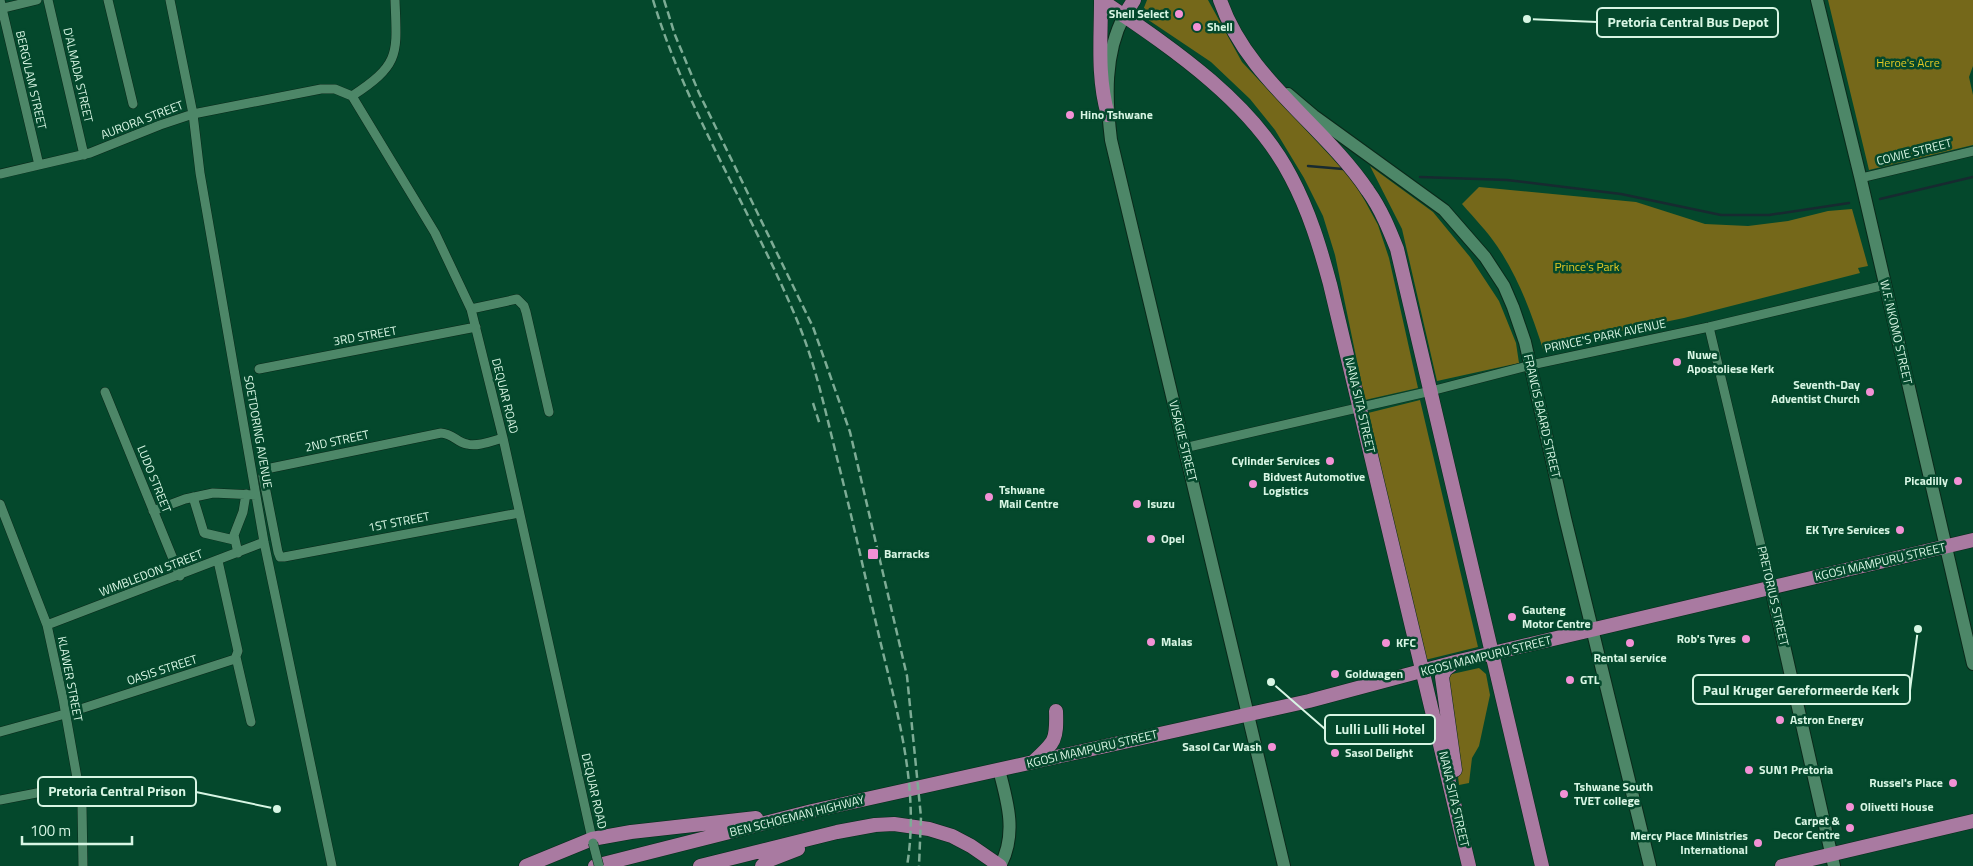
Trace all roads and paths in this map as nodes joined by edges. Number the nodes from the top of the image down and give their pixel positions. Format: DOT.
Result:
graph roads {
  1 [pos="37,0"];
  2 [pos="48,0"];
  3 [pos="108,0"];
  4 [pos="170,0"];
  5 [pos="395,0"];
  6 [pos="1101,0"];
  7 [pos="1134,0"];
  8 [pos="1220,0"];
  9 [pos="1817,0"];
  10 [pos="1,6"];
  11 [pos="1124,16"];
  12 [pos="1261,72"];
  13 [pos="352,96"];
  14 [pos="132,104"];
  15 [pos="193,114"];
  16 [pos="1108,115"];
  17 [pos="1973,151"];
  18 [pos="84,155"];
  19 [pos="39,165"];
  20 [pos="0,174"];
  21 [pos="1861,179"];
  22 [pos="1886,286"];
  23 [pos="471,309"];
  24 [pos="1709,327"];
  25 [pos="476,328"];
  26 [pos="1531,365"];
  27 [pos="259,369"];
  28 [pos="1430,391"];
  29 [pos="105,392"];
  30 [pos="1360,408"];
  31 [pos="549,412"];
  32 [pos="503,438"];
  33 [pos="1184,448"];
  34 [pos="251,494"];
  35 [pos="193,497"];
  36 [pos="0,504"];
  37 [pos="153,511"];
  38 [pos="519,513"];
  39 [pos="234,540"];
  40 [pos="1973,540"];
  41 [pos="264,542"];
  42 [pos="1946,546"];
  43 [pos="238,553"];
  44 [pos="284,557"];
  45 [pos="218,561"];
  46 [pos="180,576"];
  47 [pos="1771,588"];
  48 [pos="47,625"];
  49 [pos="1593,630"];
  50 [pos="1492,654"];
  51 [pos="236,657"];
  52 [pos="1456,662"];
  53 [pos="1973,664"];
  54 [pos="1423,672"];
  55 [pos="1056,711"];
  56 [pos="65,714"];
  57 [pos="1249,715"];
  58 [pos="251,722"];
  59 [pos="0,732"];
  60 [pos="1033,762"];
  61 [pos="999,770"];
  62 [pos="78,785"];
  63 [pos="0,800"];
  64 [pos="799,814"];
  65 [pos="1973,821"];
  66 [pos="1459,823"];
  67 [pos="875,825"];
  68 [pos="593,841"];
  69 [pos="1833,860"];
  70 [pos="83,866"];
  71 [pos="332,866"];
  72 [pos="526,866"];
  73 [pos="595,866"];
  74 [pos="599,866"];
  75 [pos="700,866"];
  76 [pos="762,866"];
  77 [pos="1000,866"];
  78 [pos="1284,866"];
  79 [pos="1469,866"];
  80 [pos="1542,866"];
  81 [pos="1650,866"];
  82 [pos="1782,866"];
  1 -- 10 [label="street"];
  2 -- 18 [label="street, D'ALMADA STREET"];
  3 -- 14 [label="street"];
  4 -- 15 [label="street, SOETDORING AVENUE"];
  5 -- 13 [label="street"];
  6 -- 11 [label="main road, NANA SITA STREET"];
  6 -- 16 [label="main road"];
  7 -- 11 [label="main road"];
  8 -- 12 [label="main road"];
  9 -- 21 [label="street, W.F. NKOMO STREET"];
  10 -- 19 [label="street, BERGVLAM STREET"];
  11 -- 16 [label="street, VISAGIE STREET"];
  11 -- 30 [label="main road, NANA SITA STREET"];
  12 -- 26 [label="street, FRANCIS BAARD STREET"];
  12 -- 28 [label="main road"];
  13 -- 15 [label="street, AURORA STREET"];
  13 -- 23 [label="street, DEQUAR ROAD"];
  15 -- 18 [label="street, AURORA STREET"];
  15 -- 34 [label="street, SOETDORING AVENUE"];
  16 -- 33 [label="street, VISAGIE STREET"];
  17 -- 21 [label="street, COWIE STREET"];
  18 -- 19 [label="street, AURORA STREET"];
  19 -- 20 [label="street, AURORA STREET"];
  21 -- 22 [label="street, W.F. NKOMO STREET"];
  22 -- 24 [label="street, PRINCE'S PARK AVENUE"];
  22 -- 42 [label="street, W.F. NKOMO STREET"];
  23 -- 25 [label="street, DEQUAR ROAD"];
  23 -- 31 [label="street"];
  24 -- 26 [label="street, PRINCE'S PARK AVENUE"];
  24 -- 47 [label="street, PRETORIUS STREET"];
  25 -- 27 [label="street, 3RD STREET"];
  25 -- 32 [label="street, DEQUAR ROAD"];
  26 -- 28 [label="street, PRINCE'S PARK AVENUE"];
  26 -- 49 [label="street, FRANCIS BAARD STREET"];
  28 -- 30 [label="street, PRINCE'S PARK AVENUE"];
  28 -- 50 [label="main road"];
  29 -- 37 [label="street, LUDO STREET"];
  30 -- 33 [label="street, PRINCE'S PARK AVENUE"];
  30 -- 54 [label="main road, NANA SITA STREET"];
  32 -- 38 [label="street, DEQUAR ROAD"];
  32 -- 44 [label="street, 2ND STREET"];
  33 -- 57 [label="street, VISAGIE STREET"];
  34 -- 35 [label="street"];
  34 -- 39 [label="street"];
  34 -- 41 [label="street, SOETDORING AVENUE"];
  35 -- 37 [label="street"];
  35 -- 39 [label="street"];
  36 -- 48 [label="street, KLAWER STREET"];
  37 -- 46 [label="street, LUDO STREET"];
  38 -- 44 [label="street, 1ST STREET"];
  38 -- 68 [label="street, DEQUAR ROAD"];
  39 -- 43 [label="street"];
  40 -- 42 [label="main road, KGOSI MAMPURU STREET"];
  41 -- 43 [label="street, WIMBLEDON STREET"];
  41 -- 71 [label="street, SOETDORING AVENUE"];
  42 -- 47 [label="main road, KGOSI MAMPURU STREET"];
  42 -- 53 [label="street, W.F. NKOMO STREET"];
  43 -- 45 [label="street, WIMBLEDON STREET"];
  45 -- 46 [label="street, WIMBLEDON STREET"];
  45 -- 51 [label="street"];
  46 -- 48 [label="street, WIMBLEDON STREET"];
  47 -- 49 [label="main road, KGOSI MAMPURU STREET"];
  47 -- 69 [label="street, PRETORIUS STREET"];
  48 -- 56 [label="street, KLAWER STREET"];
  49 -- 50 [label="main road, KGOSI MAMPURU STREET"];
  49 -- 81 [label="street, FRANCIS BAARD STREET"];
  50 -- 52 [label="main road, KGOSI MAMPURU STREET"];
  50 -- 80 [label="main road"];
  51 -- 56 [label="street, OASIS STREET"];
  51 -- 58 [label="street"];
  52 -- 54 [label="main road, KGOSI MAMPURU STREET"];
  52 -- 66 [label="main road"];
  54 -- 57 [label="main road, KGOSI MAMPURU STREET"];
  54 -- 66 [label="main road, NANA SITA STREET"];
  55 -- 60 [label="main road"];
  56 -- 59 [label="street, OASIS STREET"];
  56 -- 62 [label="street, KLAWER STREET"];
  57 -- 60 [label="main road, KGOSI MAMPURU STREET"];
  57 -- 78 [label="street, VISAGIE STREET"];
  60 -- 61 [label="main road, KGOSI MAMPURU STREET"];
  61 -- 64 [label="main road, BEN SCHOEMAN HIGHWAY"];
  61 -- 77 [label="street"];
  62 -- 63 [label="street"];
  62 -- 70 [label="street, KLAWER STREET"];
  64 -- 68 [label="main road"];
  64 -- 73 [label="main road, BEN SCHOEMAN HIGHWAY"];
  65 -- 69 [label="main road"];
  66 -- 79 [label="main road, NANA SITA STREET"];
  67 -- 75 [label="main road, BEN SCHOEMAN HIGHWAY"];
  67 -- 76 [label="main road"];
  67 -- 77 [label="main road, BEN SCHOEMAN HIGHWAY"];
  68 -- 72 [label="main road"];
  68 -- 74 [label="street, DEQUAR ROAD, bridge"];
  69 -- 82 [label="main road"];
}
